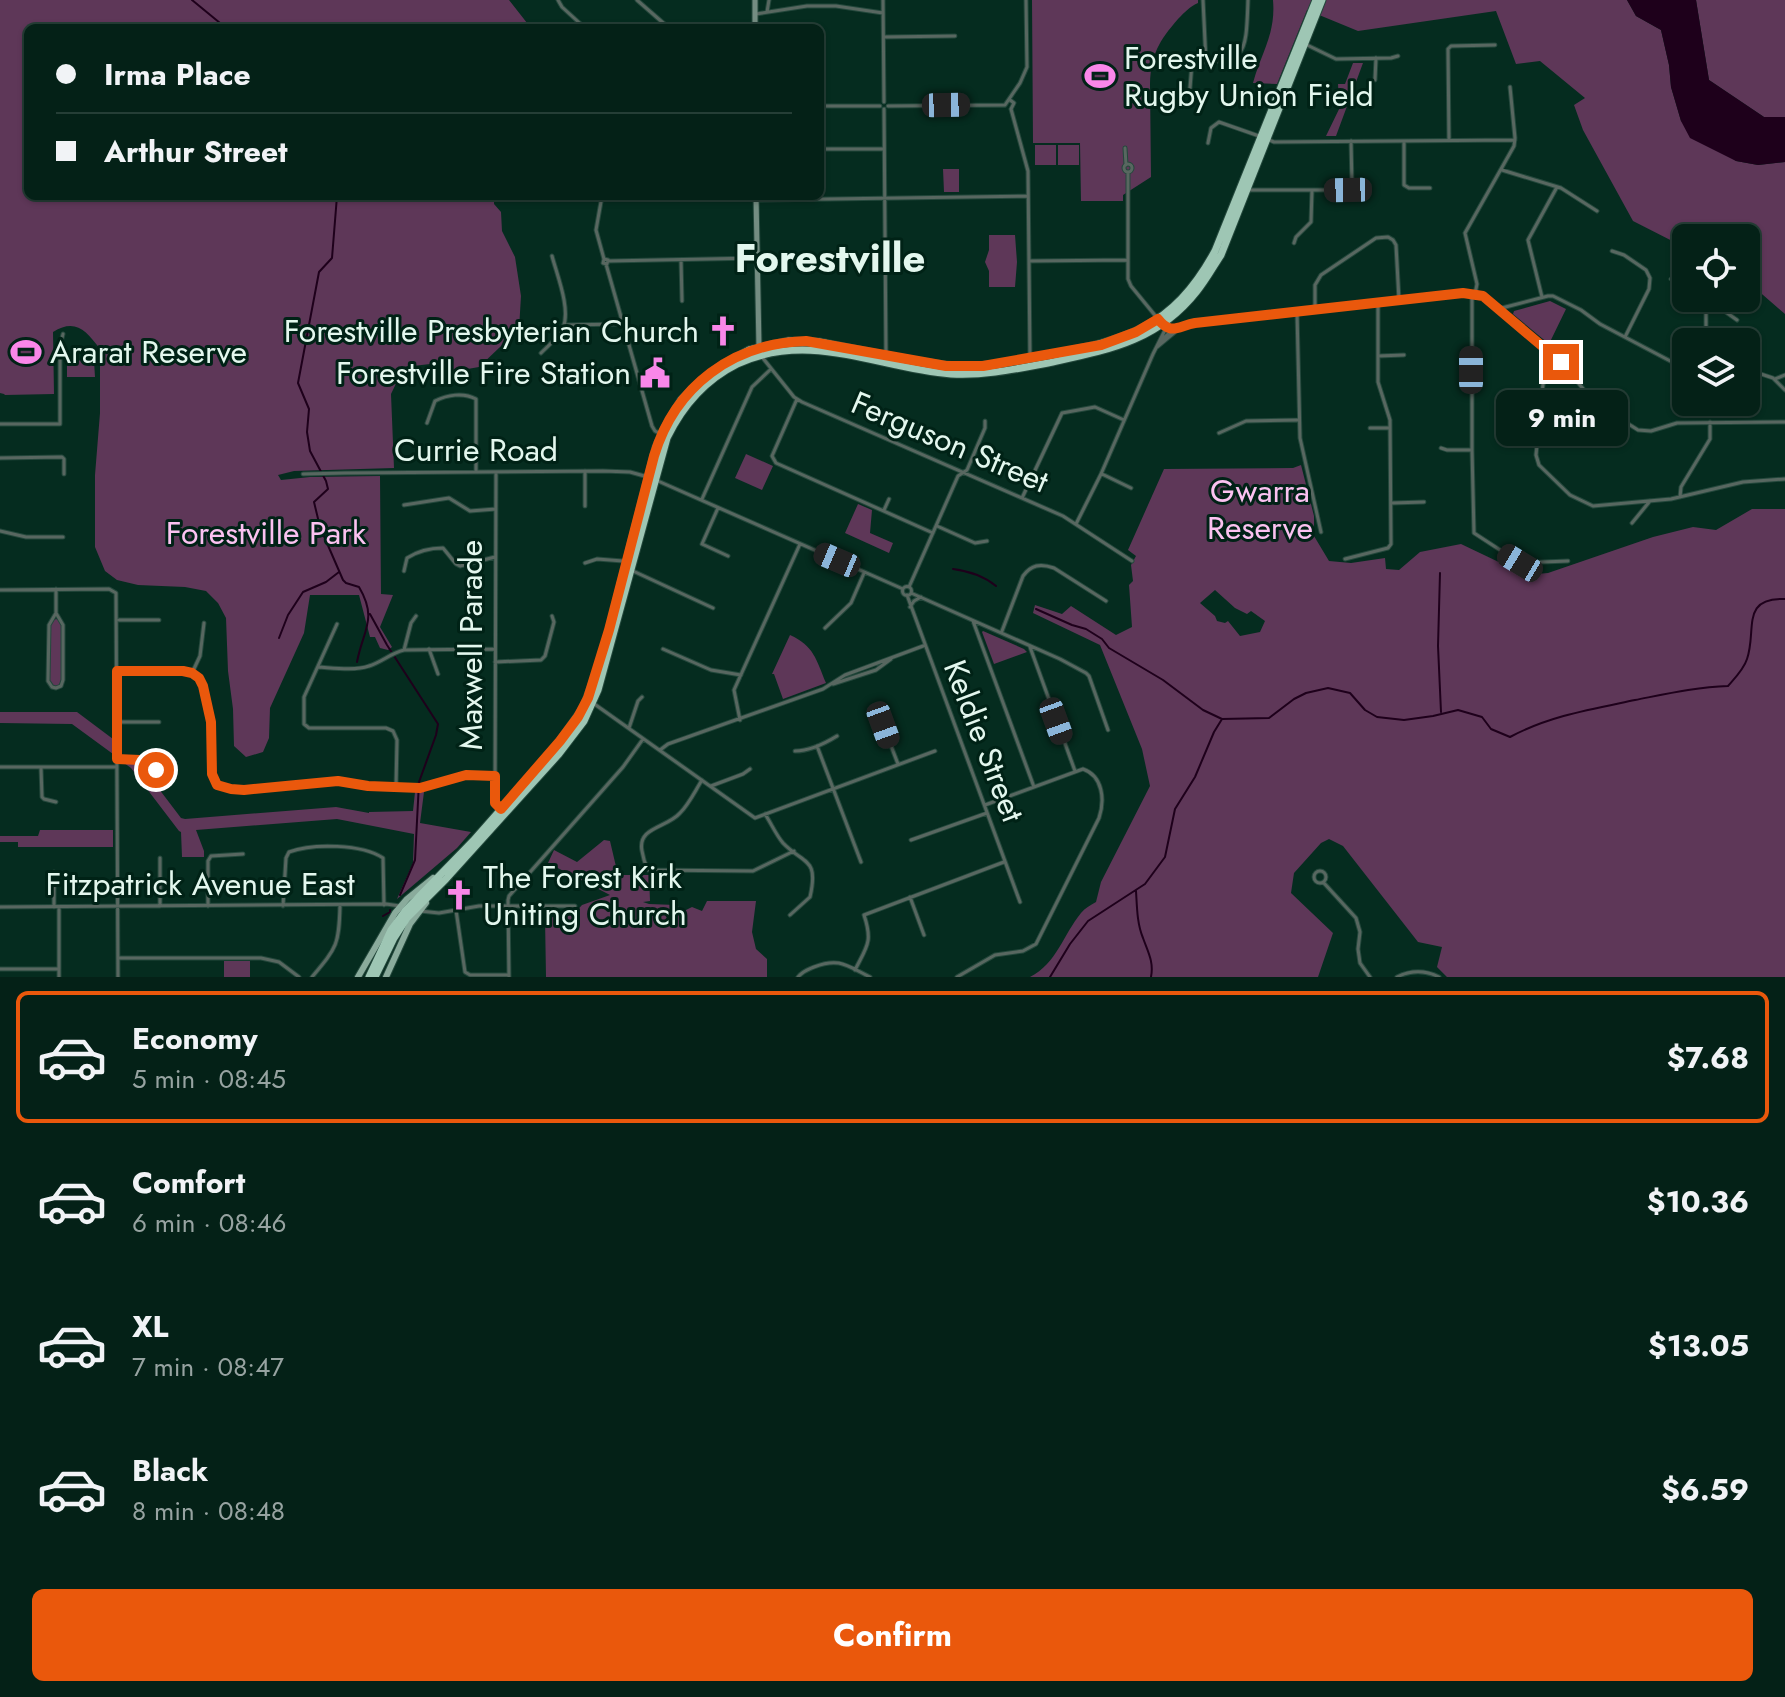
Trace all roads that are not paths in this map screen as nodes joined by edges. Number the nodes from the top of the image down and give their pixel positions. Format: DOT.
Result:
graph roads {
  1 [pos="558,0"];
  2 [pos="637,0"];
  3 [pos="755,0"];
  4 [pos="769,0"];
  5 [pos="883,0"];
  6 [pos="1026,0"];
  7 [pos="1203,0"];
  8 [pos="1248,0"];
  9 [pos="1316,0"];
  10 [pos="1322,0"];
  11 [pos="767,12"];
  12 [pos="883,13"];
  13 [pos="755,14"];
  14 [pos="581,24"];
  15 [pos="664,24"];
  16 [pos="755,24"];
  17 [pos="955,36"];
  18 [pos="884,37"];
  19 [pos="1302,42"];
  20 [pos="1495,45"];
  21 [pos="1398,56"];
  22 [pos="1376,58"];
  23 [pos="1178,62"];
  24 [pos="1206,62"];
  25 [pos="1192,63"];
  26 [pos="1375,80"];
  27 [pos="1510,87"];
  28 [pos="1190,88"];
  29 [pos="1010,100"];
  30 [pos="1005,105"];
  31 [pos="824,106"];
  32 [pos="884,106"];
  33 [pos="1011,109"];
  34 [pos="1264,138"];
  35 [pos="1515,140"];
  36 [pos="1351,141"];
  37 [pos="1404,141"];
  38 [pos="1449,141"];
  39 [pos="1208,143"];
  40 [pos="1125,148"];
  41 [pos="824,149"];
  42 [pos="884,149"];
  43 [pos="1501,169"];
  44 [pos="1557,187"];
  45 [pos="1430,188"];
  46 [pos="1247,190"];
  47 [pos="1312,190"];
  48 [pos="1028,196"];
  49 [pos="824,198"];
  50 [pos="885,198"];
  51 [pos="601,200"];
  52 [pos="756,200"];
  53 [pos="1597,211"];
  54 [pos="1294,243"];
  55 [pos="1612,251"];
  56 [pos="552,256"];
  57 [pos="757,258"];
  58 [pos="681,260"];
  59 [pos="1128,260"];
  60 [pos="606,261"];
  61 [pos="1029,261"];
  62 [pos="1474,294"];
  63 [pos="1542,297"];
  64 [pos="1399,300"];
  65 [pos="682,301"];
  66 [pos="1378,303"];
  67 [pos="1498,309"];
  68 [pos="1315,310"];
  69 [pos="1297,312"];
  70 [pos="1726,312"];
  71 [pos="1737,320"];
  72 [pos="623,324"];
  73 [pos="565,325"];
  74 [pos="1181,327"];
  75 [pos="1164,329"];
  76 [pos="1173,330"];
  77 [pos="63,334"];
  78 [pos="1625,337"];
  79 [pos="759,351"];
  80 [pos="541,353"];
  81 [pos="1404,355"];
  82 [pos="1378,356"];
  83 [pos="886,358"];
  84 [pos="1030,359"];
  85 [pos="1561,362"];
  86 [pos="1672,362"];
  87 [pos="771,369"];
  88 [pos="1760,374"];
  89 [pos="1785,375"];
  90 [pos="1775,379"];
  91 [pos="1785,390"];
  92 [pos="797,399"];
  93 [pos="1613,415"];
  94 [pos="1124,420"];
  95 [pos="1298,420"];
  96 [pos="985,421"];
  97 [pos="1710,422"];
  98 [pos="1785,422"];
  99 [pos="427,423"];
  100 [pos="0,424"];
  101 [pos="1370,428"];
  102 [pos="1390,428"];
  103 [pos="1219,433"];
  104 [pos="664,436"];
  105 [pos="1599,440"];
  106 [pos="1441,448"];
  107 [pos="1472,450"];
  108 [pos="0,458"];
  109 [pos="476,471"];
  110 [pos="585,471"];
  111 [pos="496,472"];
  112 [pos="963,473"];
  113 [pos="64,474"];
  114 [pos="303,474"];
  115 [pos="1101,474"];
  116 [pos="652,478"];
  117 [pos="1785,479"];
  118 [pos="1131,488"];
  119 [pos="1680,497"];
  120 [pos="1022,498"];
  121 [pos="889,499"];
  122 [pos="702,500"];
  123 [pos="1650,501"];
  124 [pos="1424,502"];
  125 [pos="1392,503"];
  126 [pos="404,505"];
  127 [pos="585,506"];
  128 [pos="718,507"];
  129 [pos="496,509"];
  130 [pos="884,511"];
  131 [pos="1632,523"];
  132 [pos="1076,524"];
  133 [pos="937,526"];
  134 [pos="0,531"];
  135 [pos="1321,532"];
  136 [pos="933,533"];
  137 [pos="63,537"];
  138 [pos="987,541"];
  139 [pos="800,544"];
  140 [pos="728,556"];
  141 [pos="496,557"];
  142 [pos="1345,559"];
  143 [pos="1132,561"];
  144 [pos="1568,561"];
  145 [pos="585,563"];
  146 [pos="628,566"];
  147 [pos="404,571"];
  148 [pos="864,573"];
  149 [pos="909,587"];
  150 [pos="56,589"];
  151 [pos="903,589"];
  152 [pos="0,590"];
  153 [pos="909,594"];
  154 [pos="921,597"];
  155 [pos="1106,601"];
  156 [pos="910,607"];
  157 [pos="713,608"];
  158 [pos="56,613"];
  159 [pos="416,616"];
  160 [pos="552,616"];
  161 [pos="117,620"];
  162 [pos="159,620"];
  163 [pos="973,620"];
  164 [pos="204,623"];
  165 [pos="337,624"];
  166 [pos="825,628"];
  167 [pos="1001,633"];
  168 [pos="1029,645"];
  169 [pos="925,646"];
  170 [pos="429,649"];
  171 [pos="495,649"];
  172 [pos="663,649"];
  173 [pos="404,650"];
  174 [pos="495,662"];
  175 [pos="318,667"];
  176 [pos="117,671"];
  177 [pos="192,673"];
  178 [pos="438,674"];
  179 [pos="741,675"];
  180 [pos="642,697"];
  181 [pos="591,700"];
  182 [pos="883,718"];
  183 [pos="740,720"];
  184 [pos="117,722"];
  185 [pos="159,722"];
  186 [pos="629,728"];
  187 [pos="1108,730"];
  188 [pos="837,736"];
  189 [pos="644,738"];
  190 [pos="817,746"];
  191 [pos="660,750"];
  192 [pos="795,751"];
  193 [pos="935,751"];
  194 [pos="117,759"];
  195 [pos="898,765"];
  196 [pos="0,767"];
  197 [pos="41,767"];
  198 [pos="117,767"];
  199 [pos="750,769"];
  200 [pos="1075,771"];
  201 [pos="165,772"];
  202 [pos="495,776"];
  203 [pos="702,780"];
  204 [pos="711,786"];
  205 [pos="396,787"];
  206 [pos="1034,787"];
  207 [pos="833,788"];
  208 [pos="56,802"];
  209 [pos="985,805"];
  210 [pos="504,811"];
  211 [pos="988,813"];
  212 [pos="765,814"];
  213 [pos="911,840"];
  214 [pos="794,851"];
  215 [pos="243,854"];
  216 [pos="160,858"];
  217 [pos="861,862"];
  218 [pos="1006,862"];
  219 [pos="449,867"];
  220 [pos="54,872"];
  221 [pos="446,879"];
  222 [pos="1323,882"];
  223 [pos="910,897"];
  224 [pos="1020,902"];
  225 [pos="385,904"];
  226 [pos="160,906"];
  227 [pos="208,906"];
  228 [pos="283,906"];
  229 [pos="340,906"];
  230 [pos="400,906"];
  231 [pos="508,906"];
  232 [pos="575,906"];
  233 [pos="0,907"];
  234 [pos="56,907"];
  235 [pos="117,907"];
  236 [pos="456,910"];
  237 [pos="420,911"];
  238 [pos="790,915"];
  239 [pos="924,935"];
  240 [pos="118,958"];
  241 [pos="0,969"];
  242 [pos="59,969"];
  243 [pos="855,970"];
  244 [pos="509,976"];
  245 [pos="59,977"];
  246 [pos="118,977"];
  247 [pos="299,977"];
  248 [pos="312,977"];
  249 [pos="358,977"];
  250 [pos="369,977"];
  251 [pos="375,977"];
  252 [pos="386,977"];
  253 [pos="798,977"];
  254 [pos="870,977"];
  255 [pos="957,977"];
  256 [pos="1370,977"];
  257 [pos="1397,977"];
  258 [pos="1439,977"];
  1 -- 14 [label="street"];
  2 -- 15 [label="street"];
  3 -- 13 [label="street"];
  4 -- 11 [label="street"];
  5 -- 12 [label="street"];
  6 -- 29 [label="street"];
  7 -- 24 [label="street"];
  8 -- 24 [label="street"];
  9 -- 19 [label="highway"];
  10 -- 19 [label="highway"];
  11 -- 12 [label="street"];
  11 -- 13 [label="street"];
  12 -- 18 [label="street"];
  13 -- 16 [label="street"];
  17 -- 18 [label="street"];
  18 -- 32 [label="street"];
  19 -- 22 [label="street"];
  19 -- 34 [label="highway"];
  20 -- 38 [label="street"];
  21 -- 22 [label="street"];
  22 -- 26 [label="street"];
  23 -- 25 [label="street"];
  24 -- 25 [label="street"];
  25 -- 28 [label="street"];
  27 -- 35 [label="street"];
  29 -- 30 [label="street"];
  29 -- 33 [label="street"];
  30 -- 32 [label="street"];
  30 -- 33 [label="street"];
  31 -- 32 [label="street"];
  32 -- 42 [label="street"];
  33 -- 48 [label="street"];
  34 -- 36 [label="street"];
  34 -- 39 [label="street"];
  34 -- 46 [label="highway"];
  34 -- 75 [label="highway"];
  35 -- 38 [label="street"];
  35 -- 43 [label="street"];
  36 -- 37 [label="street"];
  36 -- 47 [label="street"];
  37 -- 38 [label="street"];
  37 -- 45 [label="street"];
  40 -- 59 [label="street"];
  41 -- 42 [label="street"];
  42 -- 50 [label="street"];
  43 -- 44 [label="street"];
  43 -- 62 [label="street"];
  44 -- 53 [label="street"];
  44 -- 63 [label="street"];
  46 -- 47 [label="street"];
  46 -- 75 [label="highway"];
  47 -- 54 [label="street"];
  48 -- 50 [label="street"];
  48 -- 61 [label="street"];
  49 -- 50 [label="street"];
  50 -- 83 [label="street"];
  51 -- 60 [label="street"];
  52 -- 57 [label="street"];
  55 -- 78 [label="street"];
  56 -- 73 [label="street"];
  57 -- 58 [label="street"];
  57 -- 79 [label="street"];
  58 -- 60 [label="street"];
  58 -- 65 [label="street"];
  59 -- 61 [label="street"];
  59 -- 75 [label="street"];
  60 -- 72 [label="street"];
  61 -- 84 [label="street"];
  62 -- 64 [label="street"];
  62 -- 67 [label="street"];
  62 -- 107 [label="street"];
  63 -- 67 [label="street"];
  63 -- 78 [label="street"];
  64 -- 66 [label="street"];
  64 -- 68 [label="street"];
  66 -- 68 [label="street"];
  66 -- 82 [label="street"];
  67 -- 85 [label="street"];
  68 -- 69 [label="street"];
  69 -- 74 [label="street"];
  69 -- 95 [label="street"];
  70 -- 71 [label="street"];
  72 -- 73 [label="street"];
  72 -- 104 [label="street"];
  73 -- 80 [label="street"];
  74 -- 75 [label="street"];
  74 -- 76 [label="street"];
  75 -- 76 [label="street"];
  75 -- 76 [label="street"];
  75 -- 83 [label="highway"];
  75 -- 84 [label="highway"];
  75 -- 94 [label="street"];
  77 -- 100 [label="street"];
  78 -- 86 [label="street"];
  79 -- 83 [label="highway"];
  79 -- 87 [label="street, Ferguson Street"];
  79 -- 104 [label="highway"];
  81 -- 82 [label="street"];
  82 -- 102 [label="street"];
  83 -- 84 [label="highway"];
  85 -- 93 [label="street"];
  85 -- 123 [label="street"];
  87 -- 92 [label="street, Ferguson Street"];
  87 -- 122 [label="street"];
  88 -- 90 [label="street"];
  89 -- 90 [label="street"];
  90 -- 91 [label="street"];
  92 -- 112 [label="street, Ferguson Street"];
  92 -- 130 [label="street"];
  93 -- 97 [label="street"];
  93 -- 105 [label="street"];
  94 -- 115 [label="street"];
  94 -- 120 [label="street"];
  95 -- 103 [label="street"];
  95 -- 135 [label="street"];
  96 -- 112 [label="street"];
  97 -- 98 [label="street"];
  97 -- 119 [label="street"];
  99 -- 109 [label="street"];
  101 -- 102 [label="street"];
  102 -- 125 [label="street"];
  104 -- 116 [label="highway"];
  106 -- 107 [label="street"];
  107 -- 144 [label="street"];
  108 -- 113 [label="street"];
  109 -- 111 [label="street, Currie Road"];
  109 -- 114 [label="street, Currie Road"];
  110 -- 111 [label="street, Currie Road"];
  110 -- 116 [label="street, Currie Road"];
  110 -- 127 [label="street"];
  111 -- 129 [label="street, Maxwell Parade"];
  112 -- 120 [label="street, Ferguson Street"];
  112 -- 133 [label="street"];
  115 -- 118 [label="street"];
  115 -- 132 [label="street"];
  116 -- 122 [label="street, Currie Road"];
  116 -- 146 [label="highway"];
  117 -- 119 [label="street"];
  119 -- 123 [label="street"];
  120 -- 132 [label="street, Ferguson Street"];
  121 -- 130 [label="street"];
  122 -- 128 [label="street, Currie Road"];
  123 -- 131 [label="street"];
  124 -- 125 [label="street"];
  125 -- 142 [label="street"];
  126 -- 129 [label="street"];
  128 -- 139 [label="street, Currie Road"];
  128 -- 140 [label="street"];
  129 -- 141 [label="street, Maxwell Parade"];
  130 -- 136 [label="street"];
  132 -- 143 [label="street, Ferguson Street"];
  133 -- 136 [label="street"];
  133 -- 138 [label="street"];
  134 -- 137 [label="street"];
  136 -- 149 [label="street"];
  139 -- 148 [label="street, Currie Road"];
  139 -- 179 [label="street"];
  141 -- 147 [label="street"];
  141 -- 171 [label="street, Maxwell Parade"];
  145 -- 146 [label="street"];
  146 -- 157 [label="street"];
  146 -- 181 [label="highway"];
  148 -- 151 [label="street, Currie Road"];
  148 -- 166 [label="street"];
  149 -- 151 [label="street"];
  149 -- 153 [label="street, Keldie Street"];
  150 -- 152 [label="street"];
  150 -- 158 [label="street"];
  150 -- 161 [label="street"];
  151 -- 153 [label="street"];
  153 -- 154 [label="street"];
  153 -- 156 [label="street, Keldie Street"];
  154 -- 156 [label="street"];
  154 -- 163 [label="street"];
  155 -- 167 [label="street"];
  156 -- 169 [label="street, Keldie Street"];
  158 -- 158 [label="street"];
  159 -- 173 [label="street"];
  160 -- 174 [label="street"];
  161 -- 162 [label="street"];
  161 -- 176 [label="street"];
  163 -- 167 [label="street"];
  163 -- 206 [label="street"];
  164 -- 177 [label="street"];
  165 -- 175 [label="street"];
  167 -- 168 [label="street"];
  168 -- 187 [label="street"];
  168 -- 200 [label="street"];
  169 -- 183 [label="street"];
  169 -- 209 [label="street, Keldie Street"];
  170 -- 171 [label="street"];
  170 -- 173 [label="street"];
  170 -- 178 [label="street"];
  171 -- 174 [label="street, Maxwell Parade"];
  172 -- 179 [label="street"];
  173 -- 175 [label="street"];
  174 -- 202 [label="street, Maxwell Parade"];
  175 -- 205 [label="street"];
  176 -- 177 [label="street"];
  176 -- 184 [label="street"];
  177 -- 205 [label="street"];
  179 -- 183 [label="street"];
  180 -- 186 [label="street"];
  181 -- 186 [label="street"];
  181 -- 210 [label="highway"];
  182 -- 195 [label="street"];
  183 -- 191 [label="street"];
  184 -- 185 [label="street"];
  184 -- 194 [label="street"];
  186 -- 189 [label="street"];
  188 -- 190 [label="street"];
  189 -- 191 [label="street"];
  189 -- 231 [label="street"];
  190 -- 192 [label="street"];
  190 -- 207 [label="street"];
  191 -- 203 [label="street"];
  193 -- 195 [label="street"];
  194 -- 198 [label="street"];
  194 -- 201 [label="street"];
  195 -- 207 [label="street"];
  196 -- 197 [label="street"];
  197 -- 198 [label="street"];
  197 -- 208 [label="street"];
  198 -- 235 [label="street"];
  199 -- 204 [label="street"];
  200 -- 206 [label="street"];
  200 -- 255 [label="street"];
  202 -- 205 [label="street"];
  202 -- 210 [label="street, Maxwell Parade"];
  203 -- 204 [label="street"];
  203 -- 214 [label="street"];
  204 -- 212 [label="street"];
  206 -- 209 [label="street"];
  207 -- 212 [label="street"];
  207 -- 217 [label="street"];
  209 -- 211 [label="street, Keldie Street"];
  210 -- 219 [label="highway"];
  210 -- 221 [label="highway"];
  211 -- 213 [label="street"];
  211 -- 218 [label="street, Keldie Street"];
  212 -- 214 [label="street"];
  214 -- 238 [label="street"];
  215 -- 227 [label="street"];
  216 -- 226 [label="street"];
  218 -- 223 [label="street"];
  218 -- 224 [label="street, Keldie Street"];
  219 -- 230 [label="main road"];
  219 -- 250 [label="highway"];
  220 -- 234 [label="street"];
  221 -- 237 [label="main road"];
  221 -- 251 [label="highway"];
  222 -- 256 [label="street"];
  223 -- 239 [label="street"];
  223 -- 243 [label="street"];
  225 -- 228 [label="street"];
  225 -- 229 [label="street, Fitzpatrick Avenue East"];
  225 -- 230 [label="street, Fitzpatrick Avenue East"];
  226 -- 227 [label="street, Fitzpatrick Avenue East"];
  226 -- 235 [label="street, Fitzpatrick Avenue East"];
  227 -- 228 [label="street, Fitzpatrick Avenue East"];
  228 -- 229 [label="street, Fitzpatrick Avenue East"];
  229 -- 248 [label="street"];
  230 -- 249 [label="main road"];
  231 -- 232 [label="street"];
  231 -- 236 [label="street"];
  231 -- 244 [label="street"];
  233 -- 234 [label="street, Fitzpatrick Avenue East"];
  234 -- 235 [label="street, Fitzpatrick Avenue East"];
  234 -- 242 [label="street"];
  235 -- 240 [label="street"];
  236 -- 237 [label="street"];
  236 -- 244 [label="street"];
  237 -- 252 [label="main road"];
  240 -- 246 [label="street"];
  240 -- 247 [label="street"];
  241 -- 242 [label="street"];
  242 -- 245 [label="street"];
  243 -- 253 [label="street"];
  243 -- 254 [label="street"];
  257 -- 258 [label="street"];
}
